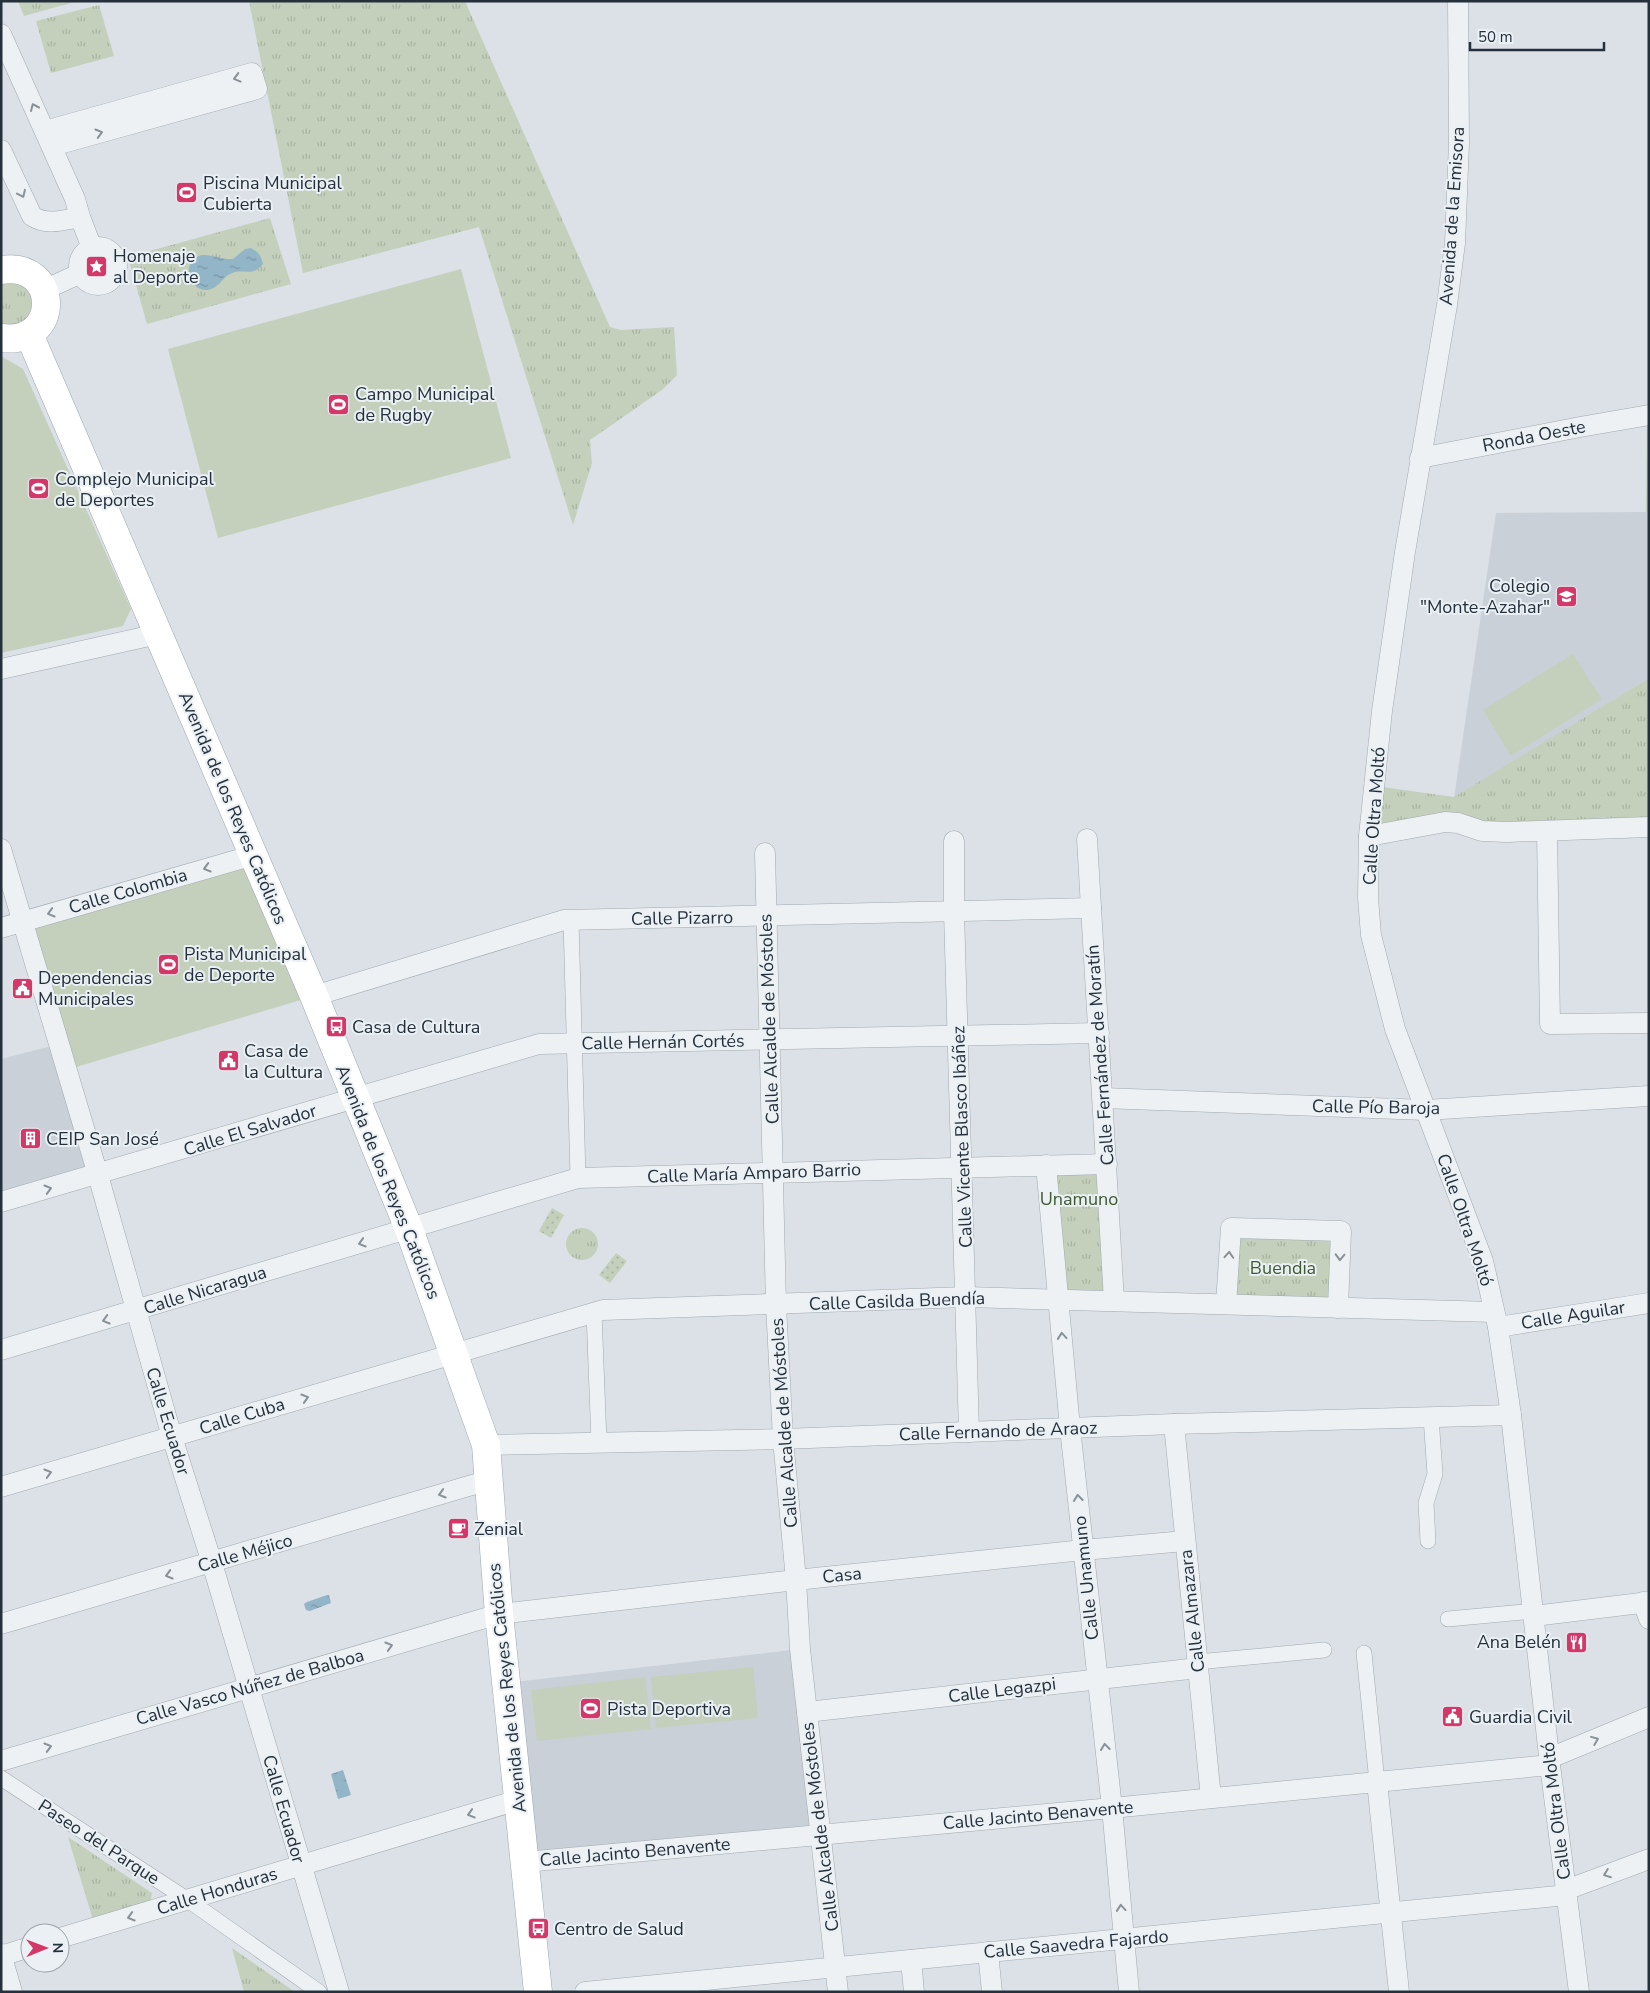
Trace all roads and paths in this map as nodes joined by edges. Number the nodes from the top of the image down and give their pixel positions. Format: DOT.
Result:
graph roads {
  1 [pos="1458,1"];
  2 [pos="1,34"];
  3 [pos="48,138"];
  4 [pos="1,150"];
  5 [pos="80,217"];
  6 [pos="92,248"];
  7 [pos="1,269"];
  8 [pos="81,273"];
  9 [pos="44,290"];
  10 [pos="30,334"];
  11 [pos="1,338"];
  12 [pos="1649,415"];
  13 [pos="1420,458"];
  14 [pos="158,634"];
  15 [pos="1,669"];
  16 [pos="1649,827"];
  17 [pos="1547,831"];
  18 [pos="1369,836"];
  19 [pos="1087,839"];
  20 [pos="954,841"];
  21 [pos="1,849"];
  22 [pos="764,852"];
  23 [pos="254,855"];
  24 [pos="1091,908"];
  25 [pos="954,912"];
  26 [pos="766,916"];
  27 [pos="571,920"];
  28 [pos="23,921"];
  29 [pos="1,928"];
  30 [pos="314,996"];
  31 [pos="1649,1023"];
  32 [pos="1099,1033"];
  33 [pos="959,1036"];
  34 [pos="770,1039"];
  35 [pos="576,1044"];
  36 [pos="1649,1096"];
  37 [pos="1103,1098"];
  38 [pos="355,1099"];
  39 [pos="1426,1110"];
  40 [pos="1107,1164"];
  41 [pos="1046,1165"];
  42 [pos="963,1167"];
  43 [pos="774,1172"];
  44 [pos="98,1175"];
  45 [pos="578,1178"];
  46 [pos="1,1202"];
  47 [pos="409,1229"];
  48 [pos="966,1297"];
  49 [pos="1059,1300"];
  50 [pos="1114,1301"];
  51 [pos="1649,1303"];
  52 [pos="1226,1304"];
  53 [pos="776,1305"];
  54 [pos="1338,1308"];
  55 [pos="135,1311"];
  56 [pos="594,1312"];
  57 [pos="1496,1320"];
  58 [pos="1,1350"];
  59 [pos="454,1353"];
  60 [pos="1511,1415"];
  61 [pos="1431,1417"];
  62 [pos="1174,1424"];
  63 [pos="1070,1428"];
  64 [pos="969,1432"];
  65 [pos="172,1437"];
  66 [pos="782,1438"];
  67 [pos="599,1442"];
  68 [pos="486,1445"];
  69 [pos="489,1480"];
  70 [pos="1,1487"];
  71 [pos="1185,1541"];
  72 [pos="1428,1541"];
  73 [pos="1083,1550"];
  74 [pos="212,1563"];
  75 [pos="796,1580"];
  76 [pos="1647,1608"];
  77 [pos="499,1614"];
  78 [pos="1534,1614"];
  79 [pos="1448,1620"];
  80 [pos="1,1624"];
  81 [pos="1324,1650"];
  82 [pos="1364,1654"];
  83 [pos="1198,1665"];
  84 [pos="1097,1679"];
  85 [pos="249,1688"];
  86 [pos="807,1712"];
  87 [pos="1649,1717"];
  88 [pos="1,1760"];
  89 [pos="1550,1762"];
  90 [pos="1,1778"];
  91 [pos="1377,1782"];
  92 [pos="1210,1798"];
  93 [pos="518,1800"];
  94 [pos="1112,1808"];
  95 [pos="820,1835"];
  96 [pos="1649,1858"];
  97 [pos="525,1862"];
  98 [pos="300,1865"];
  99 [pos="1566,1893"];
  100 [pos="188,1900"];
  101 [pos="1390,1914"];
  102 [pos="70,1935"];
  103 [pos="1124,1939"];
  104 [pos="20,1950"];
  105 [pos="988,1952"];
  106 [pos="1,1955"];
  107 [pos="911,1960"];
  108 [pos="835,1967"];
  109 [pos="12,1992"];
  110 [pos="319,1992"];
  111 [pos="338,1992"];
  112 [pos="538,1992"];
  113 [pos="585,1992"];
  114 [pos="838,1992"];
  115 [pos="914,1992"];
  116 [pos="992,1992"];
  117 [pos="1129,1992"];
  118 [pos="1399,1992"];
  119 [pos="1578,1992"];
  1 -- 13 [label="street, Avenida de la Emisora"];
  3 -- 2 [label="street, one-way"];
  3 -- 3 [label="street, one-way"];
  3 -- 5 [label="street"];
  4 -- 5 [label="street, one-way"];
  5 -- 6 [label="street"];
  6 -- 8 [label="street"];
  6 -- 8 [label="street"];
  7 -- 9 [label="main road"];
  8 -- 9 [label="street"];
  9 -- 10 [label="main road"];
  10 -- 11 [label="main road"];
  10 -- 14 [label="main road, Avenida de los Reyes Católicos"];
  12 -- 13 [label="street, Ronda Oeste"];
  13 -- 18 [label="street, Calle Oltra Moltó"];
  14 -- 15 [label="street"];
  14 -- 23 [label="main road, Avenida de los Reyes Católicos"];
  16 -- 17 [label="street"];
  17 -- 18 [label="street"];
  17 -- 31 [label="street"];
  18 -- 39 [label="street, Calle Oltra Moltó"];
  19 -- 24 [label="street, Calle Fernández de Moratín"];
  20 -- 25 [label="street, Calle Vicente Blasco Ibáñez"];
  21 -- 28 [label="street, Calle Ecuador"];
  22 -- 26 [label="street, Calle Alcalde de Móstoles"];
  23 -- 28 [label="street, Calle Colombia, one-way"];
  23 -- 30 [label="main road, Avenida de los Reyes Católicos"];
  24 -- 25 [label="street, Calle Pizarro"];
  24 -- 32 [label="street, Calle Fernández de Moratín"];
  25 -- 26 [label="street, Calle Pizarro"];
  25 -- 33 [label="street, Calle Vicente Blasco Ibáñez"];
  26 -- 27 [label="street, Calle Pizarro"];
  26 -- 34 [label="street, Calle Alcalde de Móstoles"];
  27 -- 30 [label="street, Calle Pizarro"];
  27 -- 35 [label="street"];
  28 -- 29 [label="street, Calle Colombia"];
  28 -- 44 [label="street, Calle Ecuador"];
  30 -- 38 [label="main road, Avenida de los Reyes Católicos"];
  32 -- 33 [label="street, Calle Hernán Cortés"];
  32 -- 37 [label="street, Calle Fernández de Moratín"];
  33 -- 34 [label="street, Calle Hernán Cortés"];
  33 -- 42 [label="street, Calle Vicente Blasco Ibáñez"];
  34 -- 35 [label="street, Calle Hernán Cortés"];
  34 -- 43 [label="street, Calle Alcalde de Móstoles"];
  35 -- 38 [label="street, Calle Hernán Cortés"];
  35 -- 45 [label="street"];
  36 -- 39 [label="street, Calle Pío Baroja"];
  37 -- 39 [label="street, Calle Pío Baroja"];
  37 -- 40 [label="street, Calle Fernández de Moratín"];
  38 -- 44 [label="street, Calle El Salvador"];
  38 -- 47 [label="main road, Avenida de los Reyes Católicos"];
  39 -- 57 [label="street, Calle Oltra Moltó"];
  40 -- 41 [label="street, Calle María Amparo Barrio"];
  40 -- 50 [label="street, Calle Fernández de Moratín"];
  41 -- 42 [label="street, Calle María Amparo Barrio"];
  41 -- 49 [label="street, Calle Unamuno"];
  42 -- 43 [label="street, Calle María Amparo Barrio"];
  42 -- 48 [label="street, Calle Vicente Blasco Ibáñez"];
  43 -- 45 [label="street, Calle María Amparo Barrio"];
  43 -- 53 [label="street, Calle Alcalde de Móstoles"];
  46 -- 44 [label="street, Calle El Salvador, one-way"];
  44 -- 55 [label="street, Calle Ecuador"];
  45 -- 47 [label="street, Calle María Amparo Barrio"];
  47 -- 55 [label="street, Calle Nicaragua, one-way"];
  47 -- 59 [label="main road, Avenida de los Reyes Católicos"];
  48 -- 49 [label="street, Calle Casilda Buendía"];
  48 -- 53 [label="street, Calle Casilda Buendía"];
  48 -- 64 [label="street, Calle Vicente Blasco Ibáñez"];
  49 -- 50 [label="street, Calle Casilda Buendía"];
  63 -- 49 [label="street, Calle Unamuno, one-way"];
  50 -- 52 [label="street, Calle Casilda Buendía"];
  51 -- 57 [label="street, Calle Aguilar"];
  52 -- 54 [label="street, Calle Casilda Buendía"];
  52 -- 54 [label="street, one-way"];
  53 -- 56 [label="street, Calle Casilda Buendía"];
  53 -- 66 [label="street, Calle Alcalde de Móstoles"];
  54 -- 57 [label="street, Calle Casilda Buendía"];
  55 -- 58 [label="street, Calle Nicaragua, one-way"];
  55 -- 65 [label="street, Calle Ecuador"];
  56 -- 59 [label="street, Calle Casilda Buendía"];
  56 -- 67 [label="street"];
  57 -- 60 [label="street, Calle Oltra Moltó"];
  65 -- 59 [label="street, Calle Cuba, one-way"];
  59 -- 68 [label="main road, Avenida de los Reyes Católicos"];
  60 -- 61 [label="street, Calle Fernando de Araoz"];
  60 -- 78 [label="street, Calle Oltra Moltó"];
  61 -- 62 [label="street, Calle Fernando de Araoz"];
  61 -- 72 [label="street"];
  62 -- 63 [label="street, Calle Fernando de Araoz"];
  62 -- 71 [label="street, Calle Almazara"];
  63 -- 64 [label="street, Calle Fernando de Araoz"];
  73 -- 63 [label="street, Calle Unamuno, one-way"];
  64 -- 66 [label="street, Calle Fernando de Araoz"];
  70 -- 65 [label="street, Calle Cuba, one-way"];
  65 -- 74 [label="street, Calle Ecuador"];
  66 -- 67 [label="street, Calle Fernando de Araoz"];
  66 -- 75 [label="street, Calle Alcalde de Móstoles"];
  67 -- 68 [label="street, Calle Fernando de Araoz"];
  68 -- 69 [label="main road, Avenida de los Reyes Católicos"];
  69 -- 74 [label="street, Calle Méjico, one-way"];
  69 -- 77 [label="main road, Avenida de los Reyes Católicos"];
  71 -- 73 [label="street, Casa"];
  71 -- 83 [label="street, Calle Almazara"];
  73 -- 75 [label="street, Casa"];
  73 -- 84 [label="street, Calle Unamuno"];
  74 -- 80 [label="street, Calle Méjico, one-way"];
  74 -- 85 [label="street, Calle Ecuador"];
  75 -- 77 [label="street, Casa"];
  75 -- 86 [label="street, Calle Alcalde de Móstoles"];
  76 -- 78 [label="street"];
  85 -- 77 [label="street, Calle Vasco Núñez de Balboa, one-way"];
  77 -- 93 [label="main road, Avenida de los Reyes Católicos"];
  78 -- 79 [label="street"];
  78 -- 89 [label="street, Calle Oltra Moltó"];
  81 -- 83 [label="street"];
  82 -- 91 [label="street"];
  83 -- 84 [label="street, Calle Legazpi"];
  83 -- 92 [label="street, Calle Almazara"];
  84 -- 86 [label="street, Calle Legazpi"];
  94 -- 84 [label="street, Calle Unamuno, one-way"];
  88 -- 85 [label="street, Calle Vasco Núñez de Balboa, one-way"];
  85 -- 98 [label="street, Calle Ecuador"];
  86 -- 95 [label="street, Calle Alcalde de Móstoles"];
  89 -- 87 [label="street, Calle Jacinto Benavente, one-way"];
  89 -- 91 [label="street, Calle Jacinto Benavente"];
  89 -- 99 [label="street, Calle Oltra Moltó"];
  90 -- 100 [label="street, Paseo del Parque"];
  91 -- 92 [label="street, Calle Jacinto Benavente"];
  91 -- 101 [label="street"];
  92 -- 94 [label="street, Calle Jacinto Benavente"];
  93 -- 97 [label="main road, Avenida de los Reyes Católicos"];
  93 -- 98 [label="street, Calle Honduras, one-way"];
  94 -- 95 [label="street, Calle Jacinto Benavente"];
  103 -- 94 [label="street, Calle Unamuno, one-way"];
  95 -- 97 [label="street, Calle Jacinto Benavente"];
  95 -- 108 [label="street, Calle Alcalde de Móstoles"];
  96 -- 99 [label="street, Calle Saavedra Fajardo, one-way"];
  97 -- 112 [label="main road, Avenida de los Reyes Católicos"];
  98 -- 100 [label="street, Calle Honduras"];
  98 -- 111 [label="street, Calle Ecuador"];
  99 -- 101 [label="street, Calle Saavedra Fajardo"];
  99 -- 119 [label="street, Calle Oltra Moltó"];
  100 -- 102 [label="street, Calle Honduras, one-way"];
  100 -- 110 [label="street, Paseo del Parque"];
  101 -- 103 [label="street, Calle Saavedra Fajardo"];
  101 -- 118 [label="street"];
  103 -- 105 [label="street, Calle Saavedra Fajardo"];
  103 -- 117 [label="street, Calle Unamuno"];
  104 -- 106 [label="street"];
  105 -- 107 [label="street, Calle Saavedra Fajardo"];
  105 -- 116 [label="street"];
  106 -- 109 [label="street"];
  107 -- 108 [label="street, Calle Saavedra Fajardo"];
  107 -- 115 [label="street"];
  108 -- 113 [label="street, Calle Saavedra Fajardo"];
  108 -- 114 [label="street, Calle Alcalde de Móstoles"];
}
